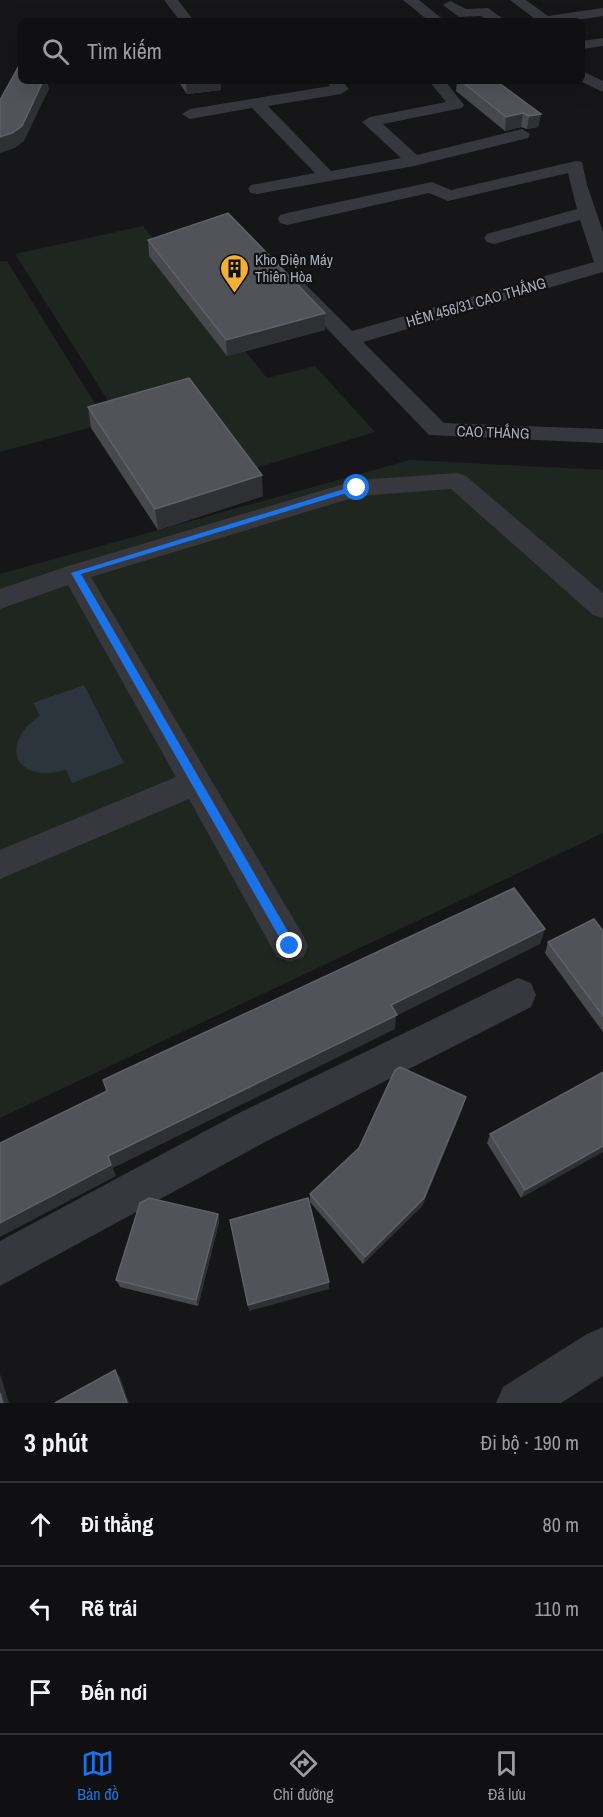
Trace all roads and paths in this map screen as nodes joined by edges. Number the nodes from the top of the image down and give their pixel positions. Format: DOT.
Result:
graph roads {
  1 [pos="171,0"];
  2 [pos="410,0"];
  3 [pos="516,0"];
  4 [pos="587,0"];
  5 [pos="450,5"];
  6 [pos="602,8"];
  7 [pos="185,18"];
  8 [pos="434,18"];
  9 [pos="494,18"];
  10 [pos="539,18"];
  11 [pos="557,18"];
  12 [pos="603,42"];
  13 [pos="585,45"];
  14 [pos="603,71"];
  15 [pos="589,80"];
  16 [pos="337,84"];
  17 [pos="439,84"];
  18 [pos="574,84"];
  19 [pos="566,86"];
  20 [pos="256,103"];
  21 [pos="190,114"];
  22 [pos="522,134"];
  23 [pos="414,162"];
  24 [pos="322,171"];
  25 [pos="257,189"];
  26 [pos="587,212"];
  27 [pos="287,219"];
  28 [pos="494,238"];
  29 [pos="603,261"];
  30 [pos="603,266"];
  31 [pos="282,271"];
  32 [pos="349,339"];
  33 [pos="603,436"];
  34 [pos="75,573"];
  35 [pos="0,599"];
  36 [pos="603,608"];
  37 [pos="196,782"];
  38 [pos="0,865"];
  39 [pos="290,946"];
  40 [pos="518,995"];
  41 [pos="0,1264"];
  42 [pos="603,1350"];
  43 [pos="519,1403"];
  1 -- 7 [label="street"];
  2 -- 8 [label="street"];
  3 -- 10 [label="street"];
  4 -- 6 [label="street"];
  5 -- 9 [label="street"];
  6 -- 11 [label="street"];
  12 -- 13 [label="street"];
  14 -- 15 [label="street"];
  16 -- 20 [label="street"];
  17 -- 23 [label="street"];
  18 -- 19 [label="street"];
  20 -- 21 [label="street"];
  20 -- 24 [label="street"];
  22 -- 23 [label="street"];
  23 -- 25 [label="street"];
  26 -- 27 [label="street"];
  26 -- 28 [label="street"];
  26 -- 29 [label="street"];
  30 -- 32 [label="street, HẺM 456/31 CAO THẮNG"];
  31 -- 32 [label="street, CAO THẮNG"];
  32 -- 33 [label="street, CAO THẮNG"];
  34 -- 35 [label="street"];
  34 -- 36 [label="street"];
  34 -- 37 [label="street"];
  37 -- 38 [label="street"];
  37 -- 39 [label="street"];
  40 -- 41 [label="street"];
  42 -- 43 [label="street"];
}
